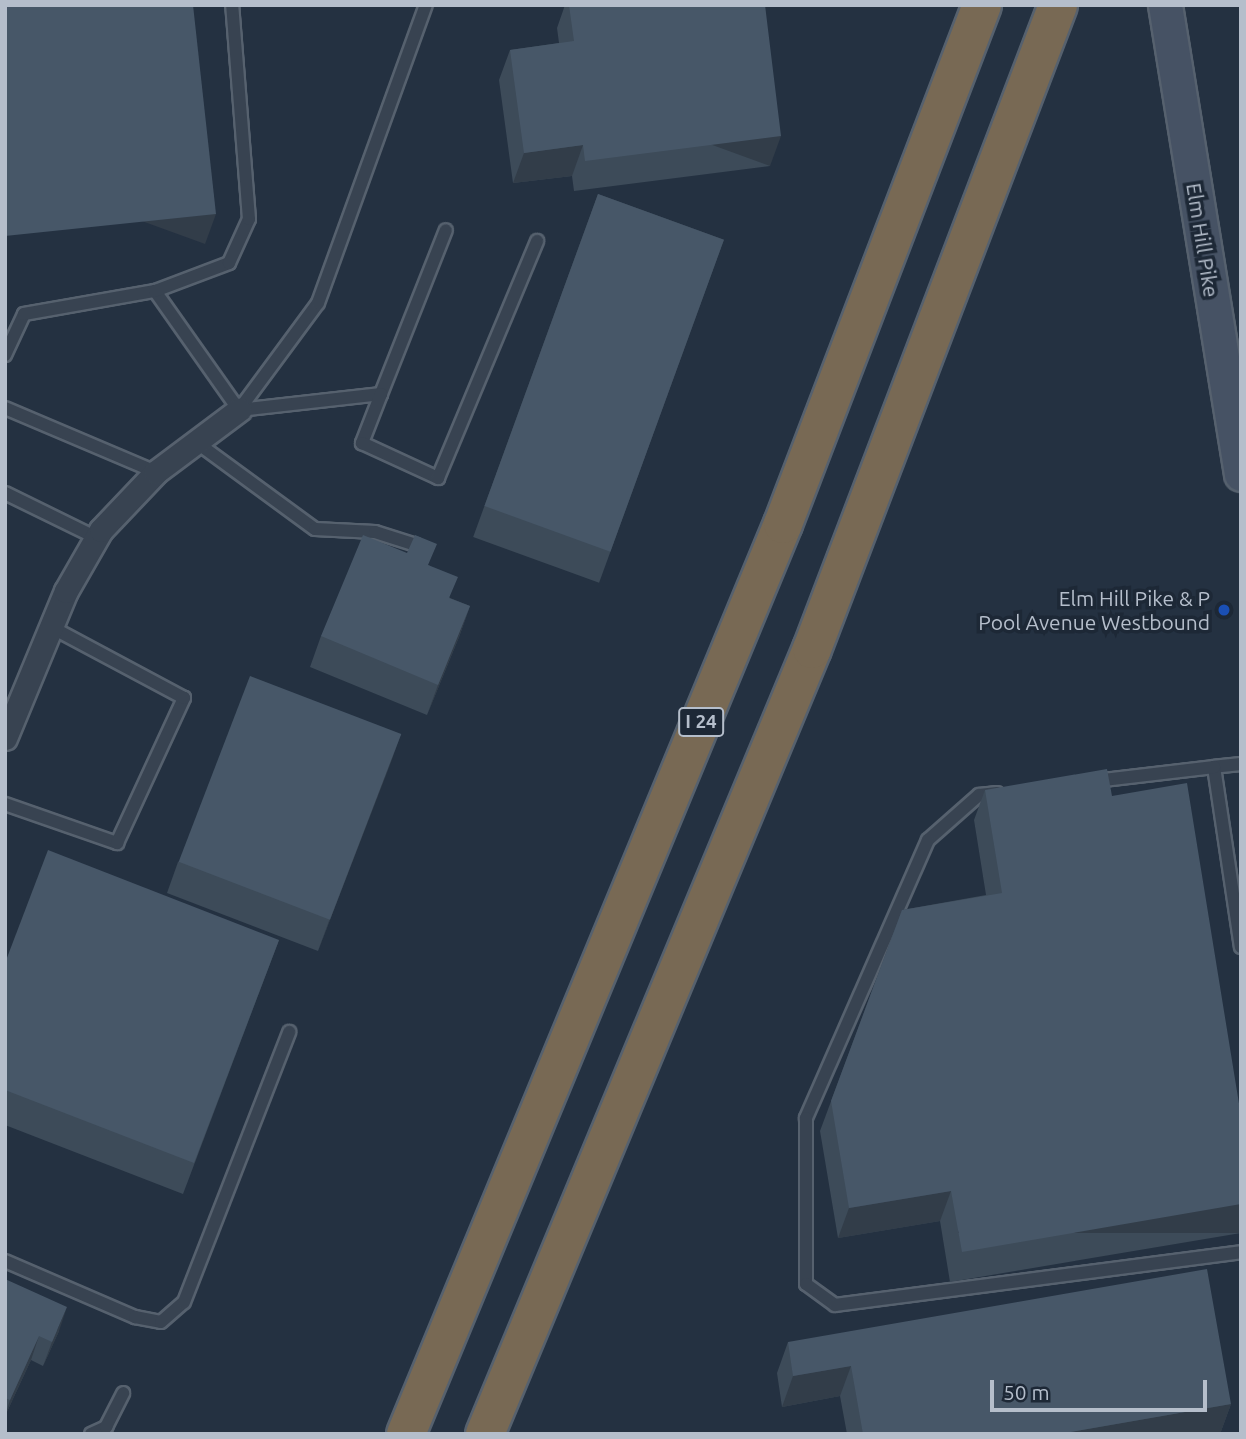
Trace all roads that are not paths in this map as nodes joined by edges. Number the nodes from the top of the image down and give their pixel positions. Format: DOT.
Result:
graph roads {
  1 [pos="232,5"];
  2 [pos="426,5"];
  3 [pos="982,5"];
  4 [pos="1058,5"];
  5 [pos="1166,10"];
  6 [pos="446,230"];
  7 [pos="537,240"];
  8 [pos="155,291"];
  9 [pos="5,355"];
  10 [pos="381,394"];
  11 [pos="5,408"];
  12 [pos="239,410"];
  13 [pos="196,442"];
  14 [pos="156,472"];
  15 [pos="1241,474"];
  16 [pos="5,493"];
  17 [pos="97,538"];
  18 [pos="416,545"];
  19 [pos="51,627"];
  20 [pos="5,738"];
  21 [pos="1241,764"];
  22 [pos="1214,767"];
  23 [pos="1074,784"];
  24 [pos="1020,790"];
  25 [pos="5,804"];
  26 [pos="1241,947"];
  27 [pos="289,1032"];
  28 [pos="1241,1252"];
  29 [pos="5,1261"];
  30 [pos="122,1393"];
  31 [pos="91,1434"];
  32 [pos="406,1434"];
  33 [pos="485,1434"];
  1 -- 8 [label="lane"];
  2 -- 12 [label="lane"];
  3 -- 32 [label="highway, I 24"];
  4 -- 33 [label="highway"];
  5 -- 15 [label="main road, Elm Hill Pike"];
  6 -- 10 [label="lane"];
  7 -- 10 [label="lane"];
  8 -- 9 [label="lane"];
  8 -- 12 [label="lane"];
  10 -- 12 [label="lane"];
  11 -- 14 [label="lane"];
  12 -- 13 [label="street"];
  13 -- 14 [label="street"];
  13 -- 18 [label="lane"];
  14 -- 17 [label="street"];
  16 -- 17 [label="lane"];
  17 -- 19 [label="street"];
  19 -- 20 [label="street"];
  19 -- 25 [label="lane"];
  21 -- 22 [label="lane"];
  22 -- 23 [label="lane"];
  22 -- 26 [label="lane"];
  24 -- 28 [label="lane"];
  27 -- 29 [label="lane"];
  30 -- 31 [label="lane"];
}
